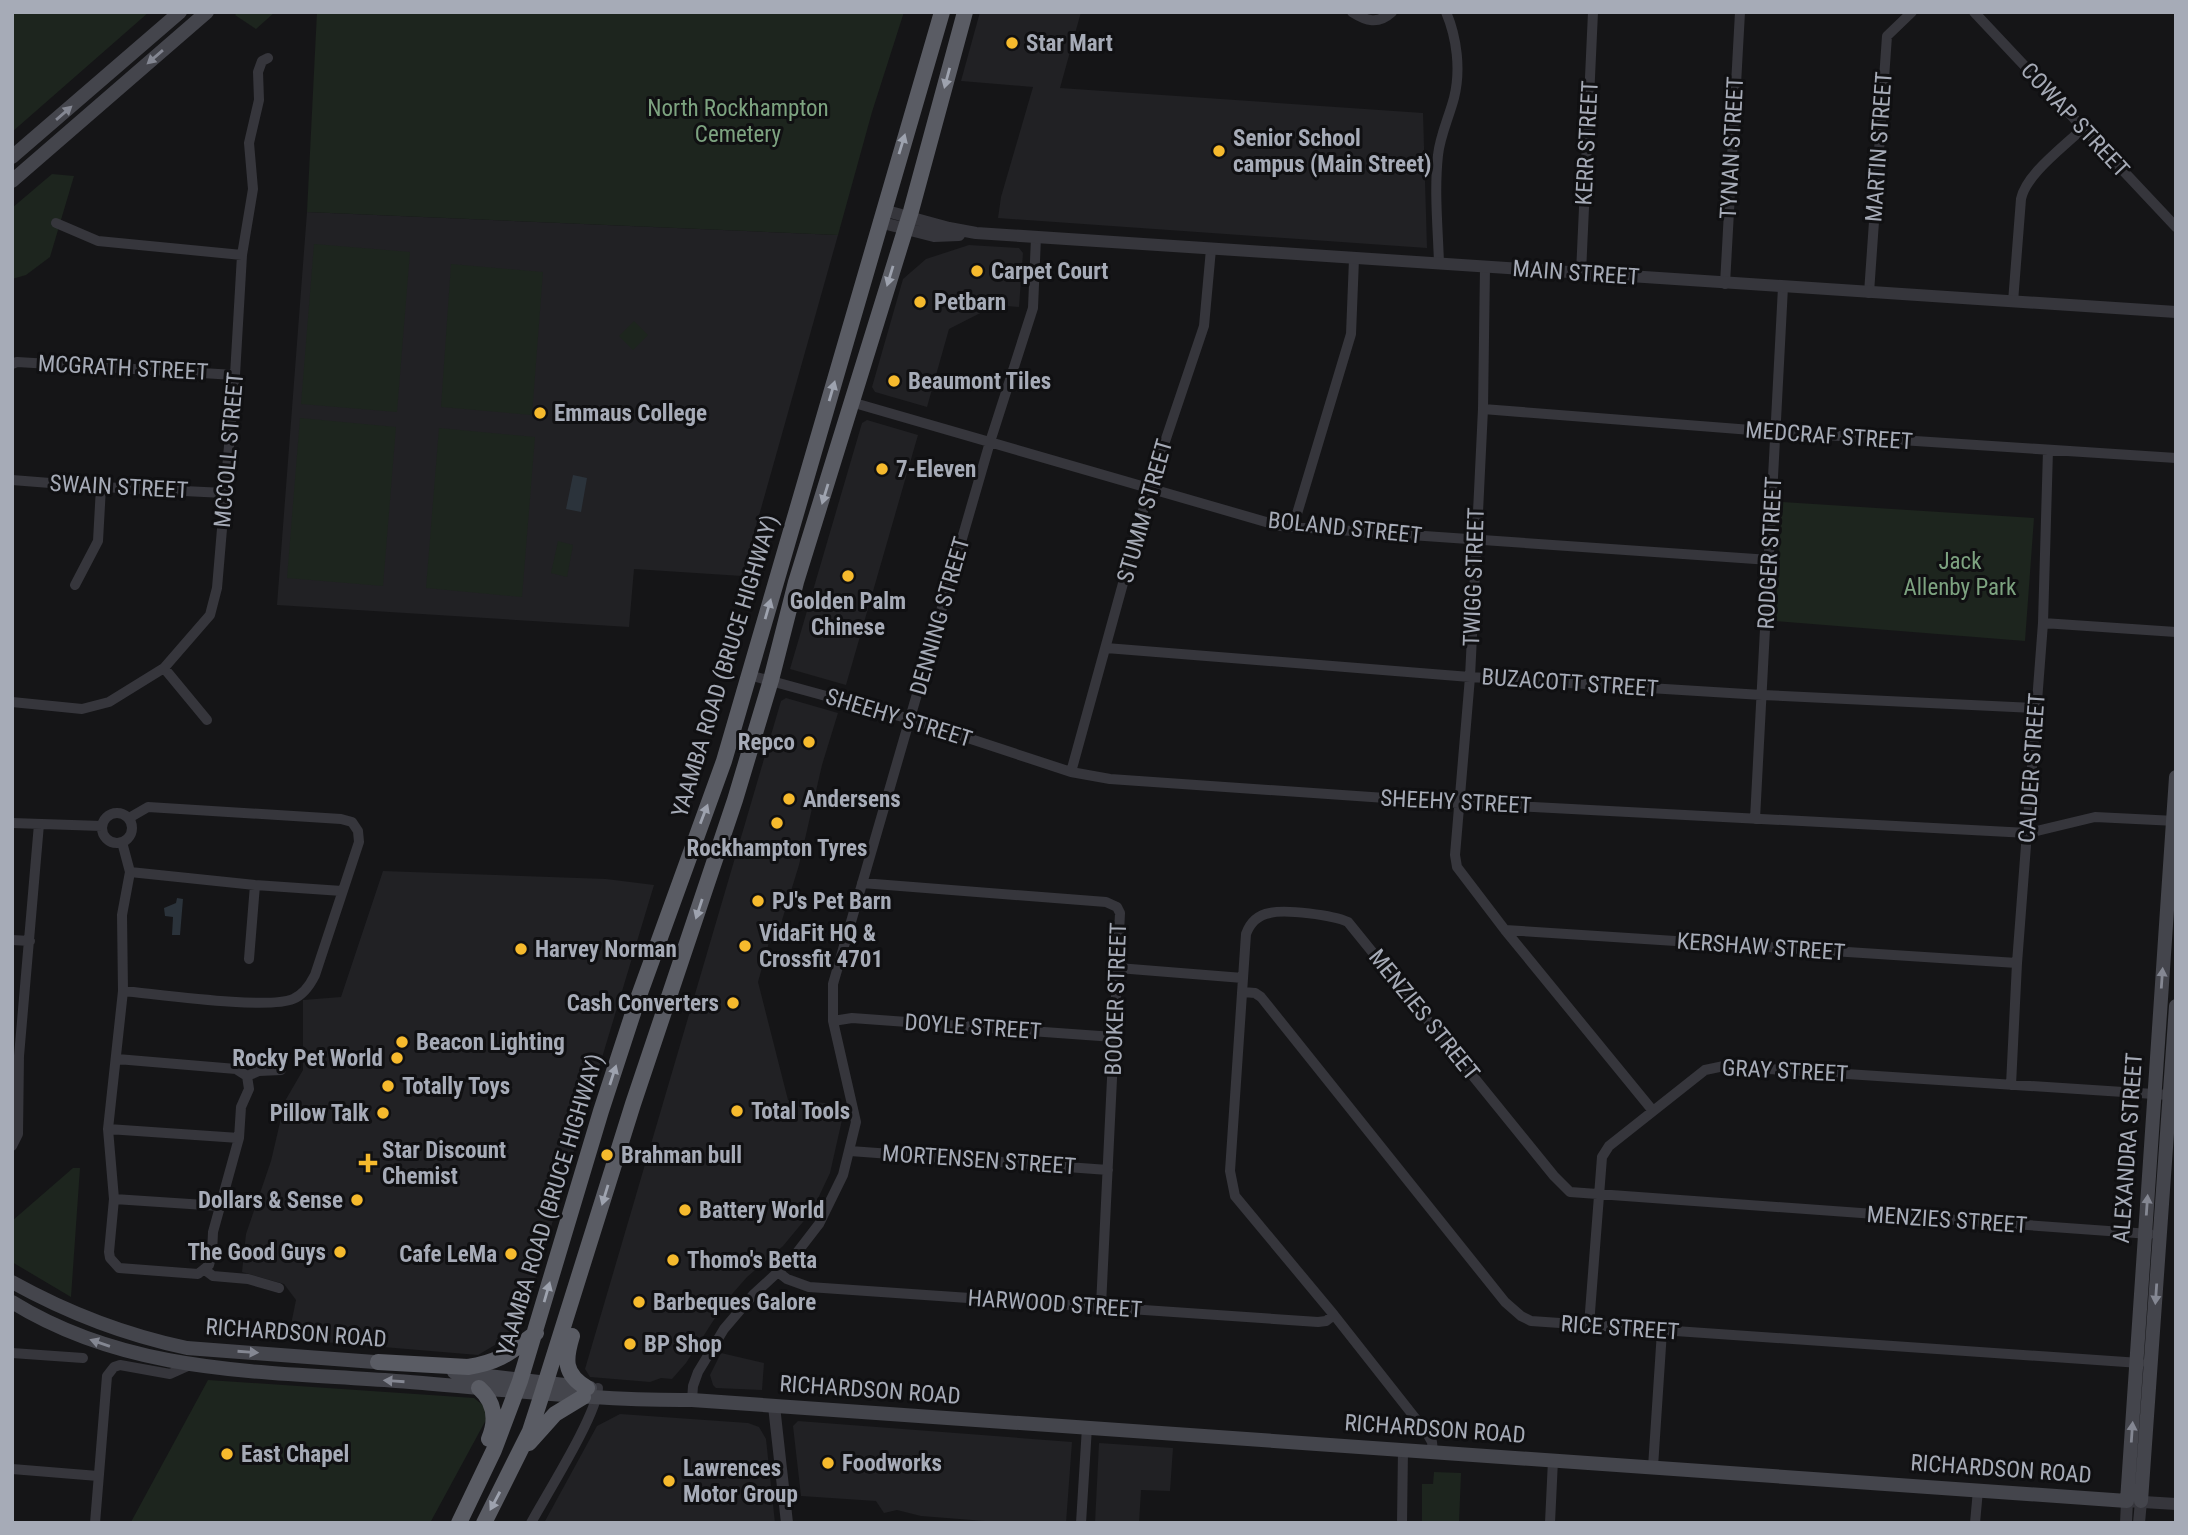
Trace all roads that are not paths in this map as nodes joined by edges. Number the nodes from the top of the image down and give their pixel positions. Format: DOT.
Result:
graph roads {
  1 [pos="180,12"];
  2 [pos="207,12"];
  3 [pos="942,12"];
  4 [pos="965,12"];
  5 [pos="1352,12"];
  6 [pos="1392,12"];
  7 [pos="1446,12"];
  8 [pos="1593,12"];
  9 [pos="1740,12"];
  10 [pos="1912,12"];
  11 [pos="1974,12"];
  12 [pos="268,58"];
  13 [pos="2083,128"];
  14 [pos="12,158"];
  15 [pos="12,181"];
  16 [pos="881,216"];
  17 [pos="56,223"];
  18 [pos="906,223"];
  19 [pos="2176,227"];
  20 [pos="1036,237"];
  21 [pos="1211,249"];
  22 [pos="242,255"];
  23 [pos="1353,259"];
  24 [pos="1439,264"];
  25 [pos="1485,267"];
  26 [pos="1581,274"];
  27 [pos="1725,284"];
  28 [pos="1783,287"];
  29 [pos="1869,293"];
  30 [pos="2013,302"];
  31 [pos="2176,312"];
  32 [pos="12,364"];
  33 [pos="235,374"];
  34 [pos="851,402"];
  35 [pos="1483,410"];
  36 [pos="1777,432"];
  37 [pos="990,442"];
  38 [pos="2048,450"];
  39 [pos="2176,458"];
  40 [pos="12,480"];
  41 [pos="101,487"];
  42 [pos="1149,488"];
  43 [pos="225,493"];
  44 [pos="1293,527"];
  45 [pos="1476,540"];
  46 [pos="1770,560"];
  47 [pos="75,585"];
  48 [pos="2043,623"];
  49 [pos="2176,632"];
  50 [pos="1106,648"];
  51 [pos="164,668"];
  52 [pos="749,675"];
  53 [pos="1470,677"];
  54 [pos="771,680"];
  55 [pos="1762,695"];
  56 [pos="12,702"];
  57 [pos="2036,708"];
  58 [pos="910,719"];
  59 [pos="207,720"];
  60 [pos="1071,772"];
  61 [pos="2176,777"];
  62 [pos="1458,803"];
  63 [pos="129,818"];
  64 [pos="1755,819"];
  65 [pos="2174,821"];
  66 [pos="12,823"];
  67 [pos="38,824"];
  68 [pos="103,826"];
  69 [pos="2028,833"];
  70 [pos="122,842"];
  71 [pos="130,872"];
  72 [pos="862,883"];
  73 [pos="255,885"];
  74 [pos="342,891"];
  75 [pos="1505,930"];
  76 [pos="12,940"];
  77 [pos="30,941"];
  78 [pos="249,959"];
  79 [pos="2017,964"];
  80 [pos="1118,968"];
  81 [pos="1243,978"];
  82 [pos="123,991"];
  83 [pos="1243,992"];
  84 [pos="2176,1006"];
  85 [pos="833,1020"];
  86 [pos="1114,1037"];
  87 [pos="16,1056"];
  88 [pos="117,1059"];
  89 [pos="281,1070"];
  90 [pos="247,1076"];
  91 [pos="2011,1085"];
  92 [pos="2162,1095"];
  93 [pos="1653,1111"];
  94 [pos="108,1129"];
  95 [pos="239,1138"];
  96 [pos="12,1146"];
  97 [pos="850,1151"];
  98 [pos="1108,1170"];
  99 [pos="1599,1195"];
  100 [pos="114,1199"];
  101 [pos="220,1206"];
  102 [pos="2152,1234"];
  103 [pos="586,1257"];
  104 [pos="205,1270"];
  105 [pos="778,1272"];
  106 [pos="12,1282"];
  107 [pos="279,1288"];
  108 [pos="12,1302"];
  109 [pos="1101,1306"];
  110 [pos="1334,1315"];
  111 [pos="1589,1325"];
  112 [pos="1662,1331"];
  113 [pos="536,1333"];
  114 [pos="12,1353"];
  115 [pos="83,1358"];
  116 [pos="378,1362"];
  117 [pos="2144,1364"];
  118 [pos="190,1365"];
  119 [pos="518,1387"];
  120 [pos="479,1388"];
  121 [pos="544,1389"];
  122 [pos="591,1393"];
  123 [pos="692,1400"];
  124 [pos="774,1406"];
  125 [pos="1087,1427"];
  126 [pos="1403,1449"];
  127 [pos="1433,1452"];
  128 [pos="517,1457"];
  129 [pos="1553,1460"];
  130 [pos="1653,1467"];
  131 [pos="12,1469"];
  132 [pos="98,1476"];
  133 [pos="1978,1490"];
  134 [pos="2134,1501"];
  135 [pos="2176,1504"];
  136 [pos="462,1518"];
  137 [pos="95,1523"];
  138 [pos="484,1523"];
  139 [pos="531,1523"];
  140 [pos="787,1523"];
  141 [pos="1081,1523"];
  142 [pos="1402,1523"];
  143 [pos="1550,1523"];
  144 [pos="1975,1523"];
  145 [pos="2126,1523"];
  146 [pos="2139,1523"];
  14 -- 1 [label="main road, one-way"];
  2 -- 15 [label="main road, one-way"];
  16 -- 3 [label="highway, YAAMBA ROAD (BRUCE HIGHWAY), one-way"];
  4 -- 18 [label="highway, YAAMBA ROAD (BRUCE HIGHWAY), one-way"];
  5 -- 6 [label="street"];
  7 -- 24 [label="street"];
  8 -- 26 [label="street, KERR STREET"];
  9 -- 27 [label="street, TYNAN STREET"];
  10 -- 29 [label="street, MARTIN STREET"];
  11 -- 13 [label="street, COWAP STREET"];
  12 -- 22 [label="street, MCCOLL STREET"];
  13 -- 19 [label="street, COWAP STREET"];
  13 -- 30 [label="street"];
  16 -- 18 [label="street, MAIN STREET"];
  52 -- 16 [label="highway, YAAMBA ROAD (BRUCE HIGHWAY), one-way"];
  17 -- 22 [label="street"];
  18 -- 20 [label="street, MAIN STREET"];
  18 -- 34 [label="highway, YAAMBA ROAD (BRUCE HIGHWAY), one-way"];
  20 -- 21 [label="street, MAIN STREET"];
  20 -- 37 [label="street, DENNING STREET"];
  21 -- 23 [label="street, MAIN STREET"];
  21 -- 42 [label="street, STUMM STREET"];
  22 -- 33 [label="street, MCCOLL STREET"];
  23 -- 24 [label="street, MAIN STREET"];
  23 -- 44 [label="street"];
  24 -- 25 [label="street, MAIN STREET"];
  25 -- 26 [label="street, MAIN STREET"];
  25 -- 35 [label="street, TWIGG STREET"];
  26 -- 27 [label="street, MAIN STREET"];
  27 -- 28 [label="street, MAIN STREET"];
  28 -- 29 [label="street, MAIN STREET"];
  28 -- 36 [label="street, RODGER STREET"];
  29 -- 30 [label="street, MAIN STREET"];
  30 -- 31 [label="street, MAIN STREET"];
  32 -- 33 [label="street, MCGRATH STREET"];
  33 -- 43 [label="street, MCCOLL STREET"];
  34 -- 37 [label="street, BOLAND STREET"];
  34 -- 54 [label="highway, YAAMBA ROAD (BRUCE HIGHWAY), one-way"];
  35 -- 36 [label="street, MEDCRAF STREET"];
  35 -- 45 [label="street, TWIGG STREET"];
  36 -- 38 [label="street, MEDCRAF STREET"];
  36 -- 46 [label="street, RODGER STREET"];
  37 -- 42 [label="street, BOLAND STREET"];
  37 -- 58 [label="street, DENNING STREET"];
  38 -- 39 [label="street, MEDCRAF STREET"];
  38 -- 48 [label="street, CALDER STREET"];
  40 -- 41 [label="street, SWAIN STREET"];
  41 -- 43 [label="street, SWAIN STREET"];
  41 -- 47 [label="street"];
  42 -- 44 [label="street, BOLAND STREET"];
  42 -- 50 [label="street, STUMM STREET"];
  43 -- 51 [label="street, MCCOLL STREET"];
  44 -- 45 [label="street, BOLAND STREET"];
  45 -- 46 [label="street, BOLAND STREET"];
  45 -- 53 [label="street, TWIGG STREET"];
  46 -- 55 [label="street, RODGER STREET"];
  48 -- 49 [label="street"];
  48 -- 57 [label="street, CALDER STREET"];
  50 -- 53 [label="street, BUZACOTT STREET"];
  50 -- 60 [label="street, STUMM STREET"];
  51 -- 56 [label="street, MCCOLL STREET"];
  51 -- 59 [label="street"];
  52 -- 54 [label="street, SHEEHY STREET"];
  113 -- 52 [label="highway, YAAMBA ROAD (BRUCE HIGHWAY), one-way"];
  53 -- 55 [label="street, BUZACOTT STREET"];
  53 -- 62 [label="street, TWIGG STREET"];
  54 -- 58 [label="street, SHEEHY STREET"];
  54 -- 103 [label="highway, YAAMBA ROAD (BRUCE HIGHWAY), one-way"];
  55 -- 57 [label="street, BUZACOTT STREET"];
  55 -- 64 [label="street, RODGER STREET"];
  57 -- 69 [label="street, CALDER STREET"];
  58 -- 60 [label="street, SHEEHY STREET"];
  58 -- 72 [label="street, DENNING STREET"];
  60 -- 62 [label="street, SHEEHY STREET"];
  61 -- 65 [label="main road, ALEXANDRA STREET"];
  62 -- 64 [label="street, SHEEHY STREET"];
  62 -- 75 [label="street, TWIGG STREET"];
  63 -- 68 [label="street"];
  63 -- 70 [label="street"];
  63 -- 74 [label="street"];
  64 -- 69 [label="street, SHEEHY STREET"];
  65 -- 69 [label="street, SHEEHY STREET"];
  92 -- 65 [label="main road, ALEXANDRA STREET, one-way"];
  66 -- 67 [label="street"];
  67 -- 68 [label="street"];
  67 -- 77 [label="street"];
  68 -- 70 [label="street"];
  69 -- 79 [label="street, CALDER STREET"];
  70 -- 71 [label="street"];
  71 -- 73 [label="street"];
  71 -- 82 [label="street"];
  72 -- 80 [label="street, BOOKER STREET"];
  72 -- 85 [label="street, DENNING STREET"];
  73 -- 74 [label="street"];
  73 -- 78 [label="street"];
  74 -- 82 [label="street"];
  75 -- 79 [label="street, KERSHAW STREET"];
  75 -- 93 [label="street, TWIGG STREET"];
  76 -- 77 [label="street"];
  77 -- 87 [label="street"];
  79 -- 91 [label="street, CALDER STREET"];
  80 -- 81 [label="street"];
  80 -- 86 [label="street, BOOKER STREET"];
  81 -- 83 [label="street, MENZIES STREET"];
  81 -- 99 [label="street, MENZIES STREET"];
  82 -- 88 [label="street"];
  83 -- 110 [label="street, MENZIES STREET"];
  83 -- 111 [label="street, RICE STREET"];
  84 -- 92 [label="main road, ALEXANDRA STREET"];
  85 -- 86 [label="street, DOYLE STREET"];
  85 -- 97 [label="street, DENNING STREET"];
  86 -- 98 [label="street, BOOKER STREET"];
  87 -- 96 [label="street"];
  88 -- 90 [label="street"];
  88 -- 94 [label="street"];
  89 -- 90 [label="street"];
  90 -- 95 [label="street"];
  91 -- 92 [label="street, GRAY STREET"];
  91 -- 93 [label="street, GRAY STREET"];
  92 -- 102 [label="main road, ALEXANDRA STREET"];
  93 -- 99 [label="street, GRAY STREET"];
  94 -- 95 [label="street"];
  94 -- 100 [label="street"];
  95 -- 101 [label="street"];
  97 -- 98 [label="street, MORTENSEN STREET"];
  97 -- 105 [label="street, DENNING STREET"];
  98 -- 109 [label="street, BOOKER STREET"];
  99 -- 102 [label="street, MENZIES STREET"];
  99 -- 111 [label="street, GRAY STREET"];
  100 -- 101 [label="street"];
  100 -- 104 [label="street"];
  101 -- 104 [label="street"];
  102 -- 117 [label="main road, ALEXANDRA STREET"];
  103 -- 121 [label="highway, YAAMBA ROAD (BRUCE HIGHWAY)"];
  103 -- 122 [label="highway"];
  104 -- 107 [label="street"];
  105 -- 109 [label="street, HARWOOD STREET"];
  105 -- 123 [label="street, DENNING STREET"];
  106 -- 116 [label="main road, RICHARDSON ROAD, one-way"];
  118 -- 108 [label="main road, RICHARDSON ROAD, one-way"];
  109 -- 110 [label="street, HARWOOD STREET"];
  110 -- 127 [label="street, MENZIES STREET"];
  111 -- 112 [label="street, RICE STREET"];
  112 -- 117 [label="street, RICE STREET"];
  112 -- 130 [label="street"];
  113 -- 116 [label="highway"];
  113 -- 119 [label="highway, YAAMBA ROAD (BRUCE HIGHWAY)"];
  114 -- 115 [label="street"];
  116 -- 119 [label="main road, RICHARDSON ROAD"];
  117 -- 134 [label="main road, ALEXANDRA STREET"];
  120 -- 118 [label="main road, RICHARDSON ROAD, one-way"];
  118 -- 132 [label="street"];
  119 -- 120 [label="main road, RICHARDSON ROAD"];
  119 -- 121 [label="main road, RICHARDSON ROAD"];
  119 -- 136 [label="highway, YAAMBA ROAD (BRUCE HIGHWAY)"];
  120 -- 136 [label="highway"];
  121 -- 122 [label="main road, RICHARDSON ROAD"];
  121 -- 128 [label="highway, YAAMBA ROAD (BRUCE HIGHWAY)"];
  122 -- 123 [label="main road, RICHARDSON ROAD"];
  122 -- 128 [label="highway"];
  122 -- 139 [label="street"];
  123 -- 124 [label="main road, RICHARDSON ROAD"];
  124 -- 125 [label="main road, RICHARDSON ROAD"];
  124 -- 140 [label="street"];
  125 -- 126 [label="main road, RICHARDSON ROAD"];
  125 -- 141 [label="street"];
  126 -- 127 [label="main road, RICHARDSON ROAD"];
  126 -- 142 [label="street"];
  127 -- 129 [label="main road, RICHARDSON ROAD"];
  128 -- 138 [label="highway, YAAMBA ROAD (BRUCE HIGHWAY), one-way"];
  129 -- 130 [label="main road, RICHARDSON ROAD"];
  129 -- 143 [label="street"];
  130 -- 133 [label="main road, RICHARDSON ROAD"];
  131 -- 132 [label="street"];
  132 -- 137 [label="street"];
  133 -- 134 [label="main road, RICHARDSON ROAD"];
  133 -- 144 [label="street"];
  134 -- 135 [label="street, RICHARDSON ROAD"];
  134 -- 145 [label="street, ALEXANDRA STREET"];
  134 -- 146 [label="street, ALEXANDRA STREET"];
}
